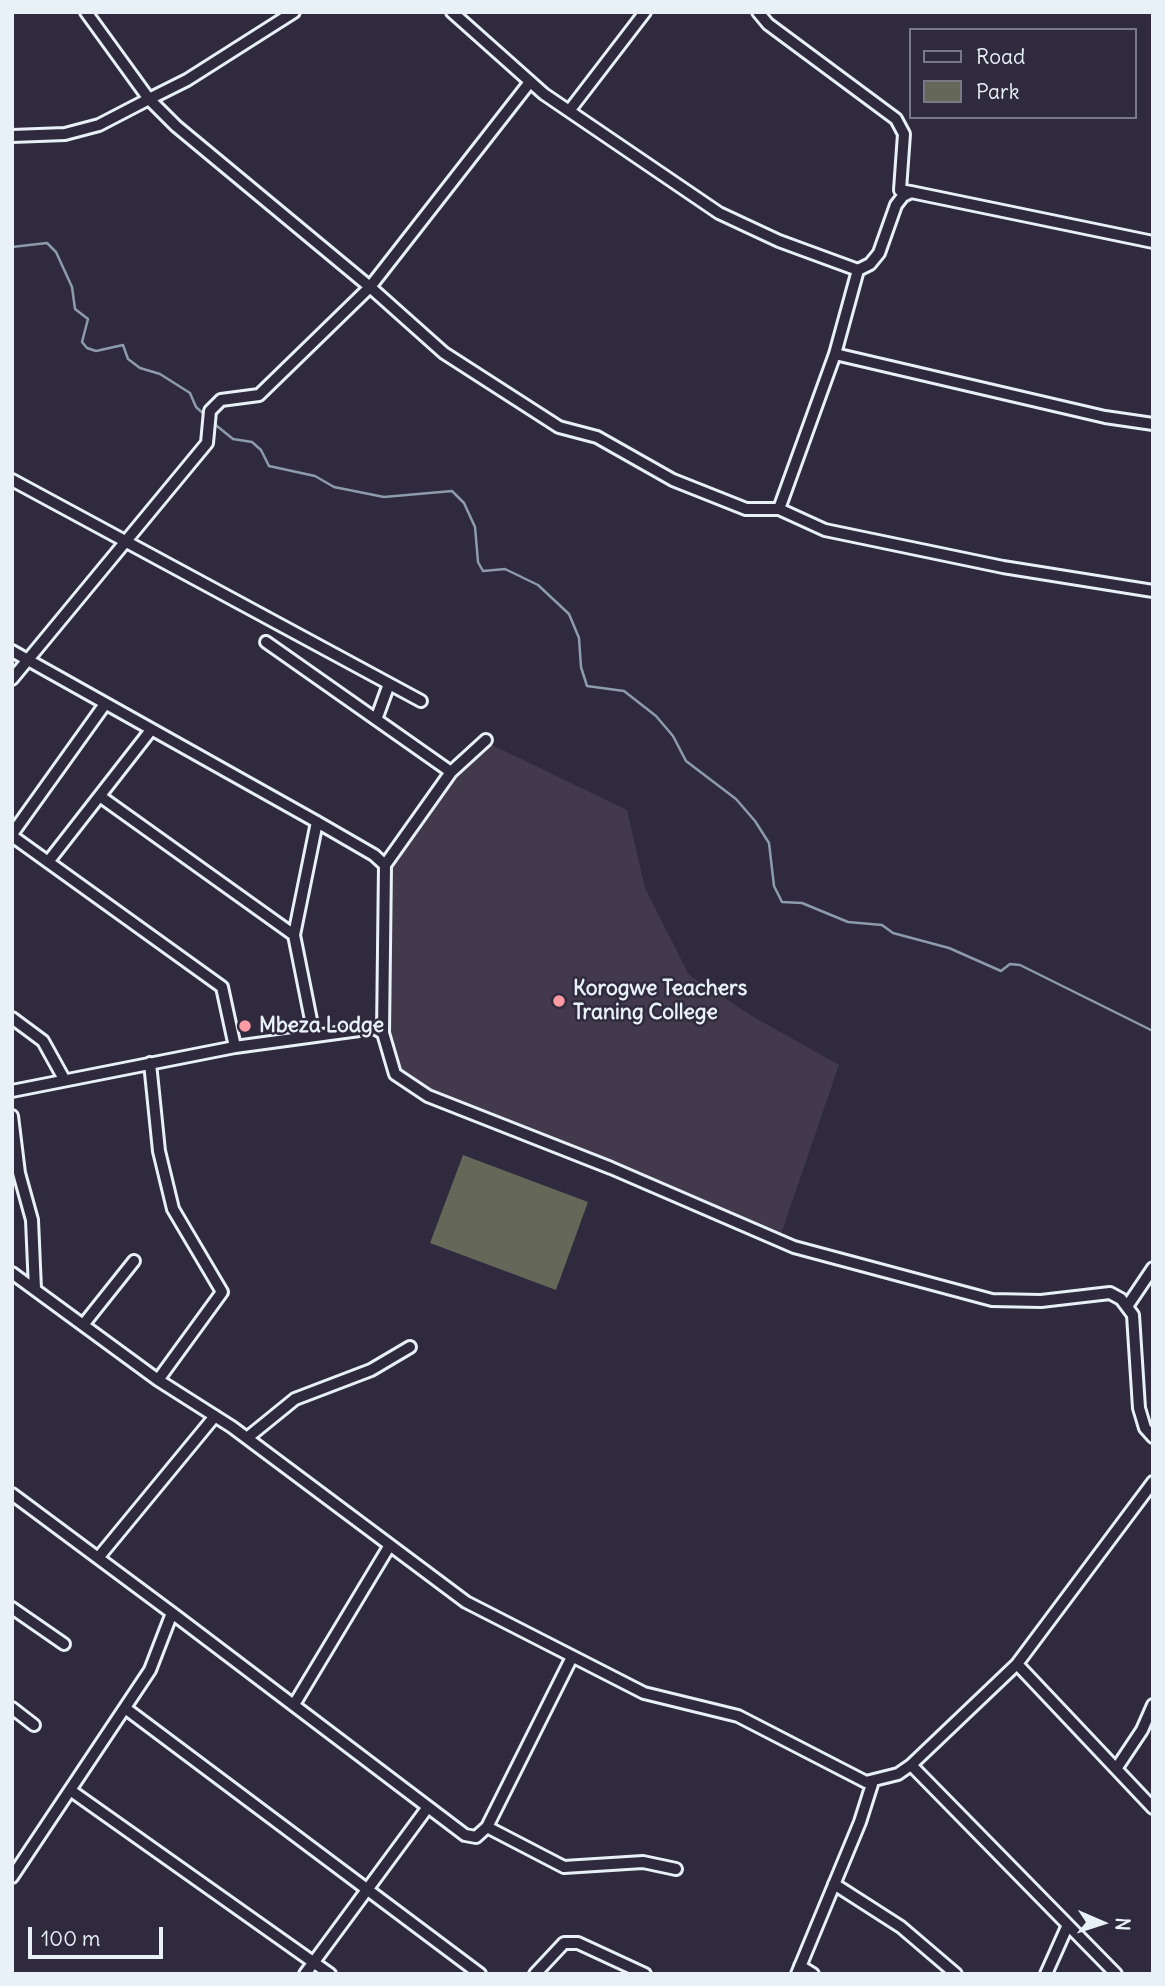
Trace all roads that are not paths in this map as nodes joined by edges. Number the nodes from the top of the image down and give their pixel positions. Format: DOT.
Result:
graph roads {
  1 [pos="86,12"];
  2 [pos="294,12"];
  3 [pos="452,12"];
  4 [pos="645,12"];
  5 [pos="758,12"];
  6 [pos="530,82"];
  7 [pos="149,99"];
  8 [pos="569,111"];
  9 [pos="12,136"];
  10 [pos="911,192"];
  11 [pos="1153,242"];
  12 [pos="858,270"];
  13 [pos="370,286"];
  14 [pos="835,354"];
  15 [pos="1153,424"];
  16 [pos="12,480"];
  17 [pos="779,509"];
  18 [pos="125,539"];
  19 [pos="1153,591"];
  20 [pos="266,642"];
  21 [pos="12,651"];
  22 [pos="26,660"];
  23 [pos="12,679"];
  24 [pos="388,684"];
  25 [pos="421,701"];
  26 [pos="105,704"];
  27 [pos="377,717"];
  28 [pos="151,730"];
  29 [pos="486,740"];
  30 [pos="451,772"];
  31 [pos="102,797"];
  32 [pos="317,822"];
  33 [pos="12,835"];
  34 [pos="48,862"];
  35 [pos="385,865"];
  36 [pos="294,935"];
  37 [pos="12,1018"];
  38 [pos="383,1033"];
  39 [pos="314,1035"];
  40 [pos="235,1047"];
  41 [pos="150,1063"];
  42 [pos="64,1079"];
  43 [pos="12,1091"];
  44 [pos="12,1116"];
  45 [pos="134,1261"];
  46 [pos="1153,1268"];
  47 [pos="12,1273"];
  48 [pos="35,1289"];
  49 [pos="1128,1305"];
  50 [pos="83,1325"];
  51 [pos="410,1347"];
  52 [pos="158,1380"];
  53 [pos="215,1416"];
  54 [pos="1153,1437"];
  55 [pos="247,1438"];
  56 [pos="1153,1482"];
  57 [pos="12,1494"];
  58 [pos="390,1545"];
  59 [pos="98,1558"];
  60 [pos="12,1608"];
  61 [pos="172,1613"];
  62 [pos="64,1644"];
  63 [pos="572,1657"];
  64 [pos="1017,1664"];
  65 [pos="295,1703"];
  66 [pos="1153,1704"];
  67 [pos="12,1708"];
  68 [pos="125,1708"];
  69 [pos="34,1725"];
  70 [pos="911,1765"];
  71 [pos="1116,1769"];
  72 [pos="873,1781"];
  73 [pos="70,1790"];
  74 [pos="428,1807"];
  75 [pos="1153,1808"];
  76 [pos="487,1827"];
  77 [pos="676,1869"];
  78 [pos="12,1877"];
  79 [pos="834,1884"];
  80 [pos="368,1888"];
  81 [pos="1067,1927"];
  82 [pos="313,1962"];
  83 [pos="798,1970"];
  84 [pos="304,1974"];
  85 [pos="330,1974"];
  86 [pos="480,1974"];
  87 [pos="535,1974"];
  88 [pos="645,1974"];
  89 [pos="813,1974"];
  90 [pos="956,1974"];
  91 [pos="1046,1974"];
  92 [pos="1115,1974"];
  1 -- 7 [label="street"];
  2 -- 7 [label="street"];
  3 -- 6 [label="street"];
  4 -- 8 [label="street"];
  5 -- 10 [label="street"];
  6 -- 8 [label="street"];
  6 -- 13 [label="street"];
  7 -- 9 [label="street"];
  7 -- 13 [label="street"];
  8 -- 12 [label="street"];
  10 -- 11 [label="street"];
  10 -- 12 [label="street"];
  12 -- 14 [label="street"];
  13 -- 17 [label="street"];
  13 -- 18 [label="street"];
  14 -- 15 [label="street"];
  14 -- 17 [label="street"];
  16 -- 18 [label="street"];
  17 -- 19 [label="street"];
  18 -- 22 [label="street"];
  18 -- 24 [label="street"];
  20 -- 27 [label="street"];
  21 -- 22 [label="street"];
  22 -- 23 [label="street"];
  22 -- 26 [label="street"];
  24 -- 25 [label="street"];
  24 -- 27 [label="street"];
  26 -- 28 [label="street"];
  26 -- 33 [label="street"];
  27 -- 30 [label="street"];
  28 -- 31 [label="street"];
  28 -- 32 [label="street"];
  29 -- 30 [label="street"];
  30 -- 35 [label="street"];
  31 -- 34 [label="street"];
  31 -- 36 [label="street"];
  32 -- 35 [label="street"];
  32 -- 36 [label="street"];
  33 -- 34 [label="street"];
  34 -- 40 [label="street"];
  35 -- 38 [label="street"];
  36 -- 39 [label="street"];
  37 -- 42 [label="street"];
  38 -- 39 [label="street"];
  38 -- 49 [label="street"];
  39 -- 40 [label="street"];
  40 -- 41 [label="street"];
  41 -- 42 [label="street"];
  41 -- 52 [label="street"];
  42 -- 43 [label="street"];
  44 -- 48 [label="street"];
  45 -- 50 [label="street"];
  46 -- 49 [label="street"];
  47 -- 48 [label="street"];
  48 -- 50 [label="street"];
  49 -- 54 [label="street"];
  50 -- 52 [label="street"];
  51 -- 55 [label="street"];
  52 -- 53 [label="street"];
  53 -- 55 [label="street"];
  53 -- 59 [label="street"];
  55 -- 58 [label="street"];
  56 -- 64 [label="street"];
  57 -- 59 [label="street"];
  58 -- 63 [label="street"];
  58 -- 65 [label="street"];
  59 -- 61 [label="street"];
  60 -- 62 [label="street"];
  61 -- 65 [label="street"];
  61 -- 68 [label="street"];
  63 -- 72 [label="street"];
  63 -- 76 [label="street"];
  64 -- 70 [label="street"];
  64 -- 71 [label="street"];
  65 -- 74 [label="street"];
  66 -- 71 [label="street"];
  67 -- 69 [label="street"];
  68 -- 73 [label="street"];
  68 -- 80 [label="street"];
  70 -- 72 [label="street"];
  70 -- 81 [label="street"];
  71 -- 75 [label="street"];
  72 -- 79 [label="street"];
  73 -- 78 [label="street"];
  73 -- 82 [label="street"];
  74 -- 76 [label="street"];
  74 -- 80 [label="street"];
  76 -- 77 [label="street"];
  79 -- 83 [label="street"];
  79 -- 90 [label="street"];
  80 -- 82 [label="street"];
  80 -- 86 [label="street"];
  81 -- 91 [label="street"];
  81 -- 92 [label="street"];
  82 -- 84 [label="street"];
  82 -- 85 [label="street"];
  83 -- 89 [label="street"];
  87 -- 88 [label="street"];
}
